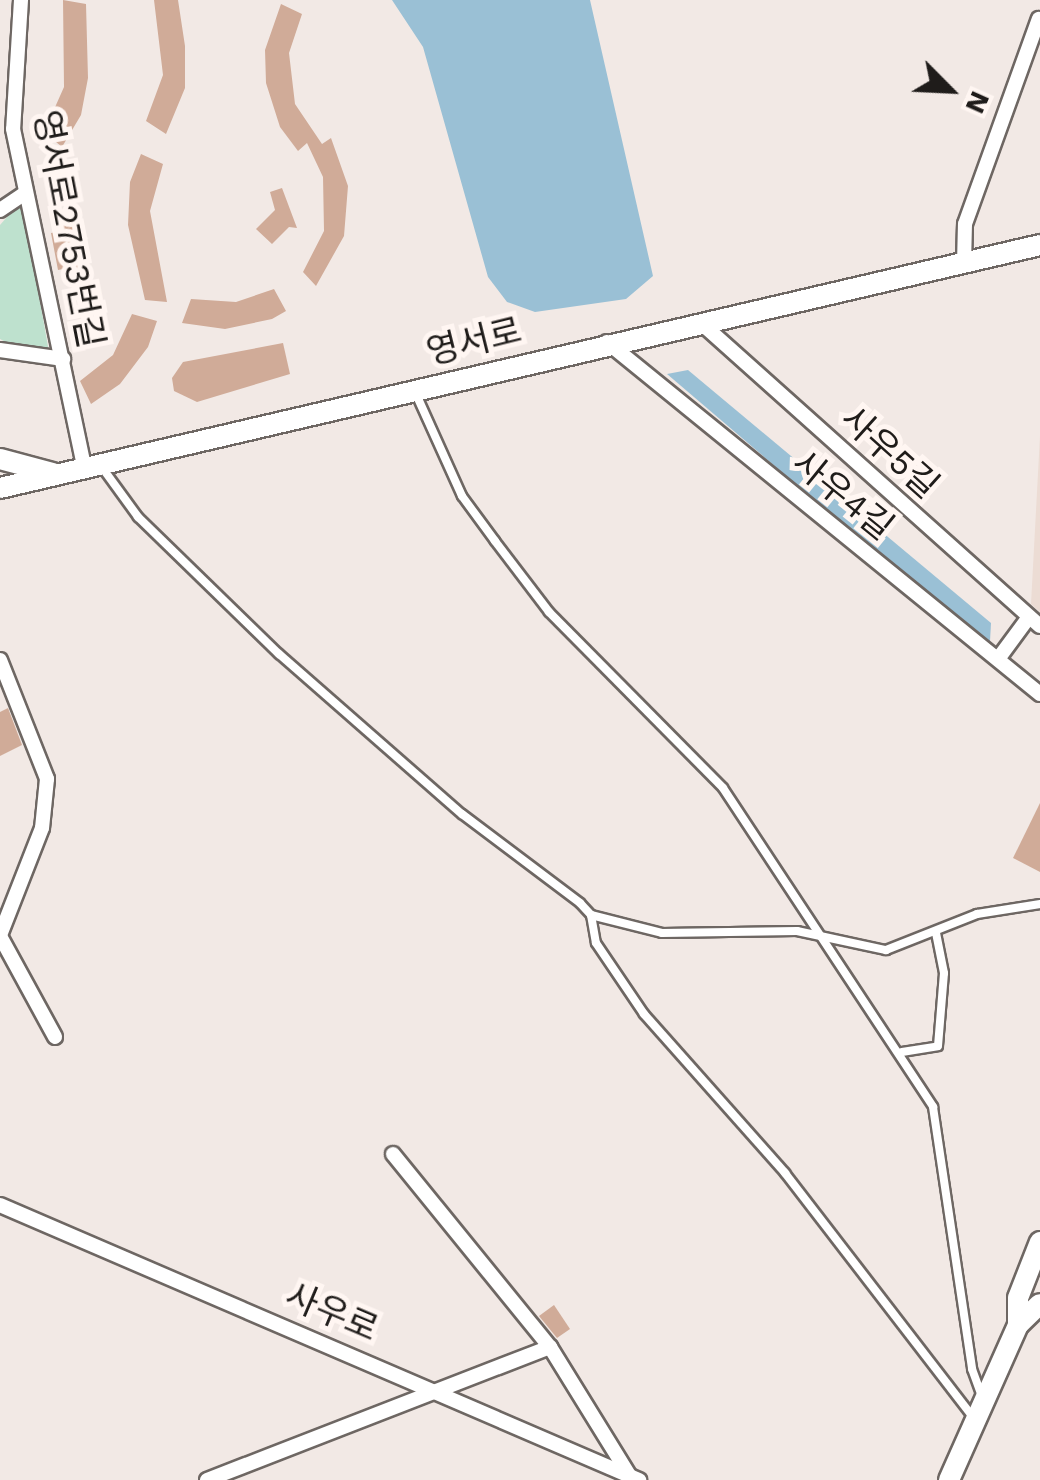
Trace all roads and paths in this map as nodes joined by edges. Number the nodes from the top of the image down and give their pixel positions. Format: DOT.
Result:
graph roads {
  1 [pos="21,0"];
  2 [pos="1039,19"];
  3 [pos="16,64"];
  4 [pos="0,67"];
  5 [pos="25,192"];
  6 [pos="2,204"];
  7 [pos="1040,244"];
  8 [pos="964,264"];
  9 [pos="700,322"];
  10 [pos="607,342"];
  11 [pos="0,350"];
  12 [pos="63,358"];
  13 [pos="414,389"];
  14 [pos="0,459"];
  15 [pos="91,465"];
  16 [pos="55,474"];
  17 [pos="0,488"];
  18 [pos="1035,622"];
  19 [pos="0,660"];
  20 [pos="998,660"];
  21 [pos="1040,694"];
  22 [pos="1040,904"];
  23 [pos="592,916"];
  24 [pos="936,933"];
  25 [pos="0,936"];
  26 [pos="820,937"];
  27 [pos="55,1038"];
  28 [pos="899,1050"];
  29 [pos="393,1154"];
  30 [pos="0,1204"];
  31 [pos="1040,1242"];
  32 [pos="1040,1304"];
  33 [pos="1018,1325"];
  34 [pos="550,1346"];
  35 [pos="439,1394"];
  36 [pos="980,1410"];
  37 [pos="634,1478"];
  38 [pos="208,1480"];
  39 [pos="949,1480"];
  1 -- 3 [label="street, 영서로2753번길"];
  2 -- 8 [label="street"];
  3 -- 4 [label="street"];
  3 -- 5 [label="street, 영서로2753번길"];
  5 -- 6 [label="street"];
  5 -- 12 [label="street, 영서로2753번길"];
  7 -- 8 [label="street, 영서로"];
  8 -- 9 [label="street, 영서로"];
  9 -- 10 [label="street, 영서로"];
  9 -- 18 [label="street, 사우5길"];
  10 -- 13 [label="street, 영서로"];
  10 -- 20 [label="street, 사우4길"];
  11 -- 12 [label="street"];
  12 -- 15 [label="street, 영서로2753번길"];
  13 -- 15 [label="street, 영서로"];
  13 -- 26 [label="lane"];
  14 -- 16 [label="street"];
  15 -- 16 [label="street, 영서로"];
  15 -- 23 [label="lane"];
  16 -- 17 [label="street, 영서로"];
  18 -- 20 [label="street"];
  19 -- 25 [label="street"];
  20 -- 21 [label="street, 사우4길"];
  22 -- 24 [label="lane"];
  23 -- 26 [label="lane"];
  23 -- 36 [label="lane"];
  24 -- 26 [label="lane"];
  24 -- 28 [label="lane"];
  25 -- 27 [label="street"];
  26 -- 28 [label="lane"];
  28 -- 36 [label="lane"];
  29 -- 34 [label="street"];
  30 -- 35 [label="street, 사우로"];
  31 -- 33 [label="street"];
  32 -- 33 [label="street"];
  33 -- 36 [label="street"];
  34 -- 35 [label="street"];
  34 -- 37 [label="street"];
  35 -- 37 [label="street, 사우로"];
  35 -- 38 [label="street"];
  36 -- 39 [label="street"];
}
